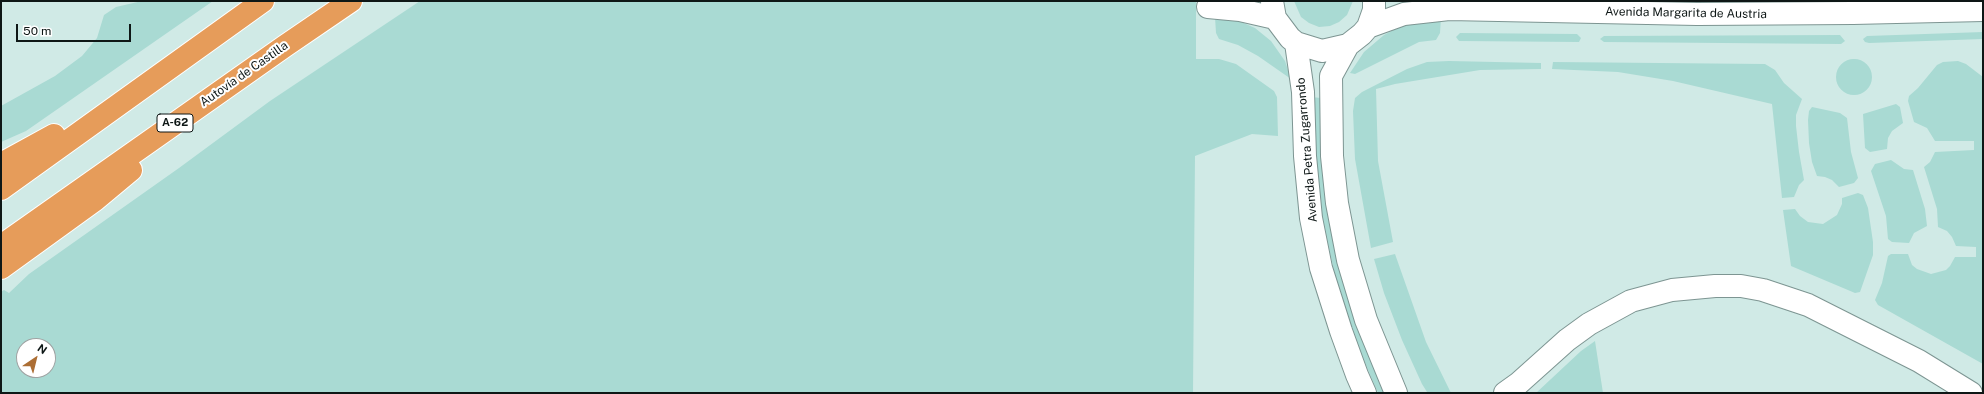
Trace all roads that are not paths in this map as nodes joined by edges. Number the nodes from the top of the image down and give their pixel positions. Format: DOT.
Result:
graph roads {
  1 [pos="351,1"];
  2 [pos="1374,1"];
  3 [pos="261,2"];
  4 [pos="1208,7"];
  5 [pos="1274,10"];
  6 [pos="1983,10"];
  7 [pos="1368,27"];
  8 [pos="1296,43"];
  9 [pos="1348,45"];
  10 [pos="285,46"];
  11 [pos="1,164"];
  12 [pos="1,189"];
  13 [pos="1,246"];
  14 [pos="1,268"];
  15 [pos="1365,393"];
  16 [pos="1396,393"];
  17 [pos="1505,393"];
  18 [pos="1971,393"];
  1 -- 10 [label="highway, Autovía de Castilla / A-62"];
  2 -- 7 [label="street"];
  3 -- 11 [label="highway"];
  3 -- 12 [label="highway"];
  4 -- 5 [label="street"];
  5 -- 8 [label="street"];
  6 -- 7 [label="street, Avenida Margarita de Austria"];
  7 -- 9 [label="street"];
  8 -- 9 [label="street"];
  8 -- 15 [label="street, Avenida Petra Zugarrondo"];
  9 -- 16 [label="street, Avenida Petra Zugarrondo"];
  10 -- 13 [label="highway, Autovía de Castilla / A-62"];
  10 -- 14 [label="highway"];
  17 -- 18 [label="street"];
}
